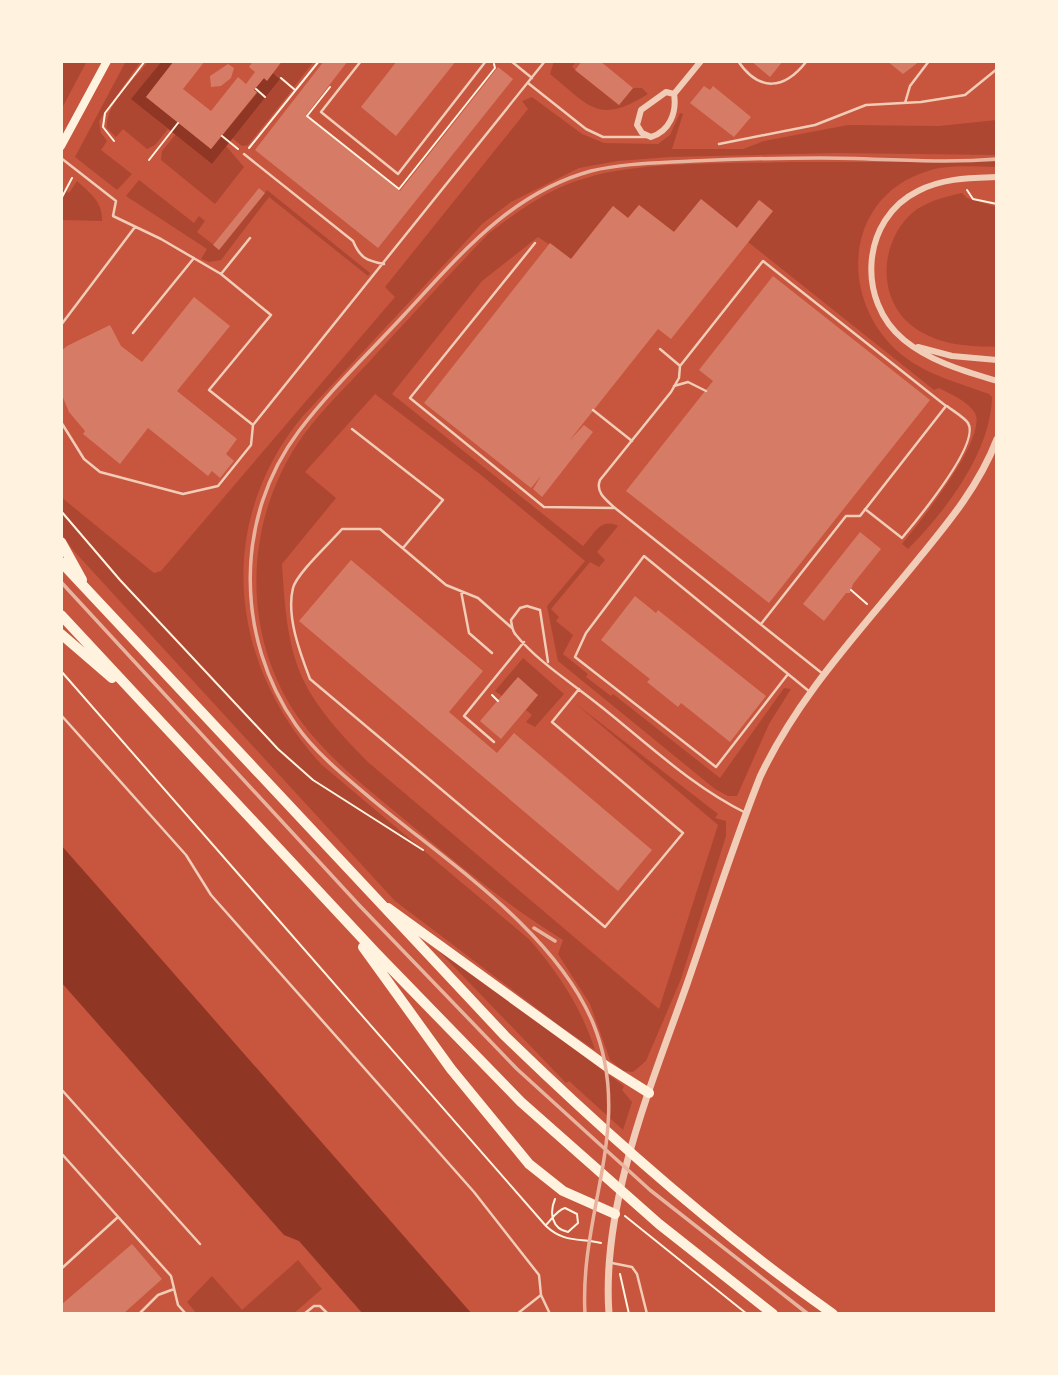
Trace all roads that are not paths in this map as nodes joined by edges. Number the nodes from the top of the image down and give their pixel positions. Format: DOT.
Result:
graph roads {
  1 [pos="107,61"];
  2 [pos="361,61"];
  3 [pos="486,61"];
  4 [pos="510,61"];
  5 [pos="545,61"];
  6 [pos="701,61"];
  7 [pos="738,61"];
  8 [pos="929,61"];
  9 [pos="806,62"];
  10 [pos="997,69"];
  11 [pos="531,78"];
  12 [pos="528,83"];
  13 [pos="674,94"];
  14 [pos="905,103"];
  15 [pos="651,137"];
  16 [pos="719,144"];
  17 [pos="61,146"];
  18 [pos="244,154"];
  19 [pos="61,158"];
  20 [pos="997,177"];
  21 [pos="135,227"];
  22 [pos="250,238"];
  23 [pos="535,243"];
  24 [pos="194,258"];
  25 [pos="384,264"];
  26 [pos="221,274"];
  27 [pos="61,325"];
  28 [pos="133,334"];
  29 [pos="909,344"];
  30 [pos="660,349"];
  31 [pos="997,360"];
  32 [pos="680,366"];
  33 [pos="997,380"];
  34 [pos="674,386"];
  35 [pos="706,391"];
  36 [pos="946,405"];
  37 [pos="593,410"];
  38 [pos="61,422"];
  39 [pos="253,425"];
  40 [pos="352,429"];
  41 [pos="997,439"];
  42 [pos="632,441"];
  43 [pos="615,508"];
  44 [pos="865,509"];
  45 [pos="61,542"];
  46 [pos="403,548"];
  47 [pos="61,562"];
  48 [pos="461,591"];
  49 [pos="89,592"];
  50 [pos="61,615"];
  51 [pos="761,624"];
  52 [pos="512,628"];
  53 [pos="61,634"];
  54 [pos="524,642"];
  55 [pos="492,653"];
  56 [pos="548,662"];
  57 [pos="788,674"];
  58 [pos="823,674"];
  59 [pos="579,689"];
  60 [pos="810,692"];
  61 [pos="142,703"];
  62 [pos="61,715"];
  63 [pos="495,742"];
  64 [pos="746,813"];
  65 [pos="368,893"];
  66 [pos="341,915"];
  67 [pos="61,1089"];
  68 [pos="649,1093"];
  69 [pos="61,1153"];
  70 [pos="617,1213"];
  71 [pos="118,1217"];
  72 [pos="200,1244"];
  73 [pos="608,1263"];
  74 [pos="61,1269"];
  75 [pos="174,1289"];
  76 [pos="541,1295"];
  77 [pos="139,1314"];
  78 [pos="186,1314"];
  79 [pos="304,1314"];
  80 [pos="328,1314"];
  81 [pos="517,1314"];
  82 [pos="550,1314"];
  83 [pos="609,1314"];
  84 [pos="647,1314"];
  85 [pos="773,1314"];
  86 [pos="833,1314"];
  1 -- 17 [label="main road"];
  2 -- 3 [label="lane"];
  4 -- 11 [label="lane"];
  5 -- 11 [label="lane"];
  6 -- 13 [label="street"];
  7 -- 9 [label="lane"];
  8 -- 14 [label="lane"];
  10 -- 14 [label="lane"];
  11 -- 12 [label="lane"];
  12 -- 15 [label="lane"];
  12 -- 25 [label="lane"];
  13 -- 15 [label="street"];
  13 -- 15 [label="street"];
  14 -- 16 [label="lane"];
  18 -- 25 [label="lane"];
  19 -- 21 [label="lane"];
  20 -- 29 [label="street"];
  21 -- 24 [label="lane"];
  21 -- 27 [label="lane"];
  22 -- 26 [label="lane"];
  23 -- 43 [label="lane"];
  24 -- 26 [label="lane"];
  24 -- 28 [label="lane"];
  25 -- 39 [label="lane"];
  26 -- 39 [label="lane"];
  29 -- 31 [label="street"];
  29 -- 33 [label="street"];
  30 -- 32 [label="lane"];
  32 -- 34 [label="lane"];
  32 -- 36 [label="lane"];
  34 -- 35 [label="lane"];
  34 -- 42 [label="lane"];
  36 -- 44 [label="lane"];
  36 -- 44 [label="lane"];
  37 -- 42 [label="lane"];
  38 -- 39 [label="lane"];
  40 -- 46 [label="lane"];
  41 -- 58 [label="street"];
  42 -- 43 [label="lane"];
  43 -- 51 [label="lane"];
  44 -- 51 [label="lane"];
  45 -- 49 [label="highway"];
  46 -- 48 [label="lane"];
  46 -- 59 [label="lane"];
  47 -- 49 [label="highway"];
  48 -- 52 [label="lane"];
  48 -- 55 [label="lane"];
  49 -- 65 [label="highway"];
  50 -- 61 [label="highway"];
  51 -- 58 [label="lane"];
  52 -- 54 [label="lane"];
  52 -- 56 [label="lane"];
  53 -- 61 [label="highway"];
  54 -- 56 [label="lane"];
  54 -- 63 [label="lane"];
  56 -- 59 [label="lane"];
  57 -- 57 [label="lane"];
  57 -- 60 [label="lane"];
  58 -- 60 [label="street"];
  59 -- 64 [label="lane"];
  60 -- 64 [label="street"];
  61 -- 66 [label="highway"];
  62 -- 76 [label="lane"];
  64 -- 68 [label="street"];
  65 -- 68 [label="highway"];
  65 -- 86 [label="highway"];
  66 -- 70 [label="highway"];
  66 -- 85 [label="highway"];
  67 -- 72 [label="lane"];
  68 -- 70 [label="street"];
  69 -- 71 [label="lane"];
  70 -- 73 [label="street"];
  71 -- 74 [label="lane"];
  71 -- 75 [label="lane"];
  73 -- 83 [label="street"];
  73 -- 84 [label="lane"];
  75 -- 77 [label="lane"];
  75 -- 78 [label="lane"];
  76 -- 81 [label="lane"];
  76 -- 82 [label="lane"];
  79 -- 80 [label="lane"];
}
